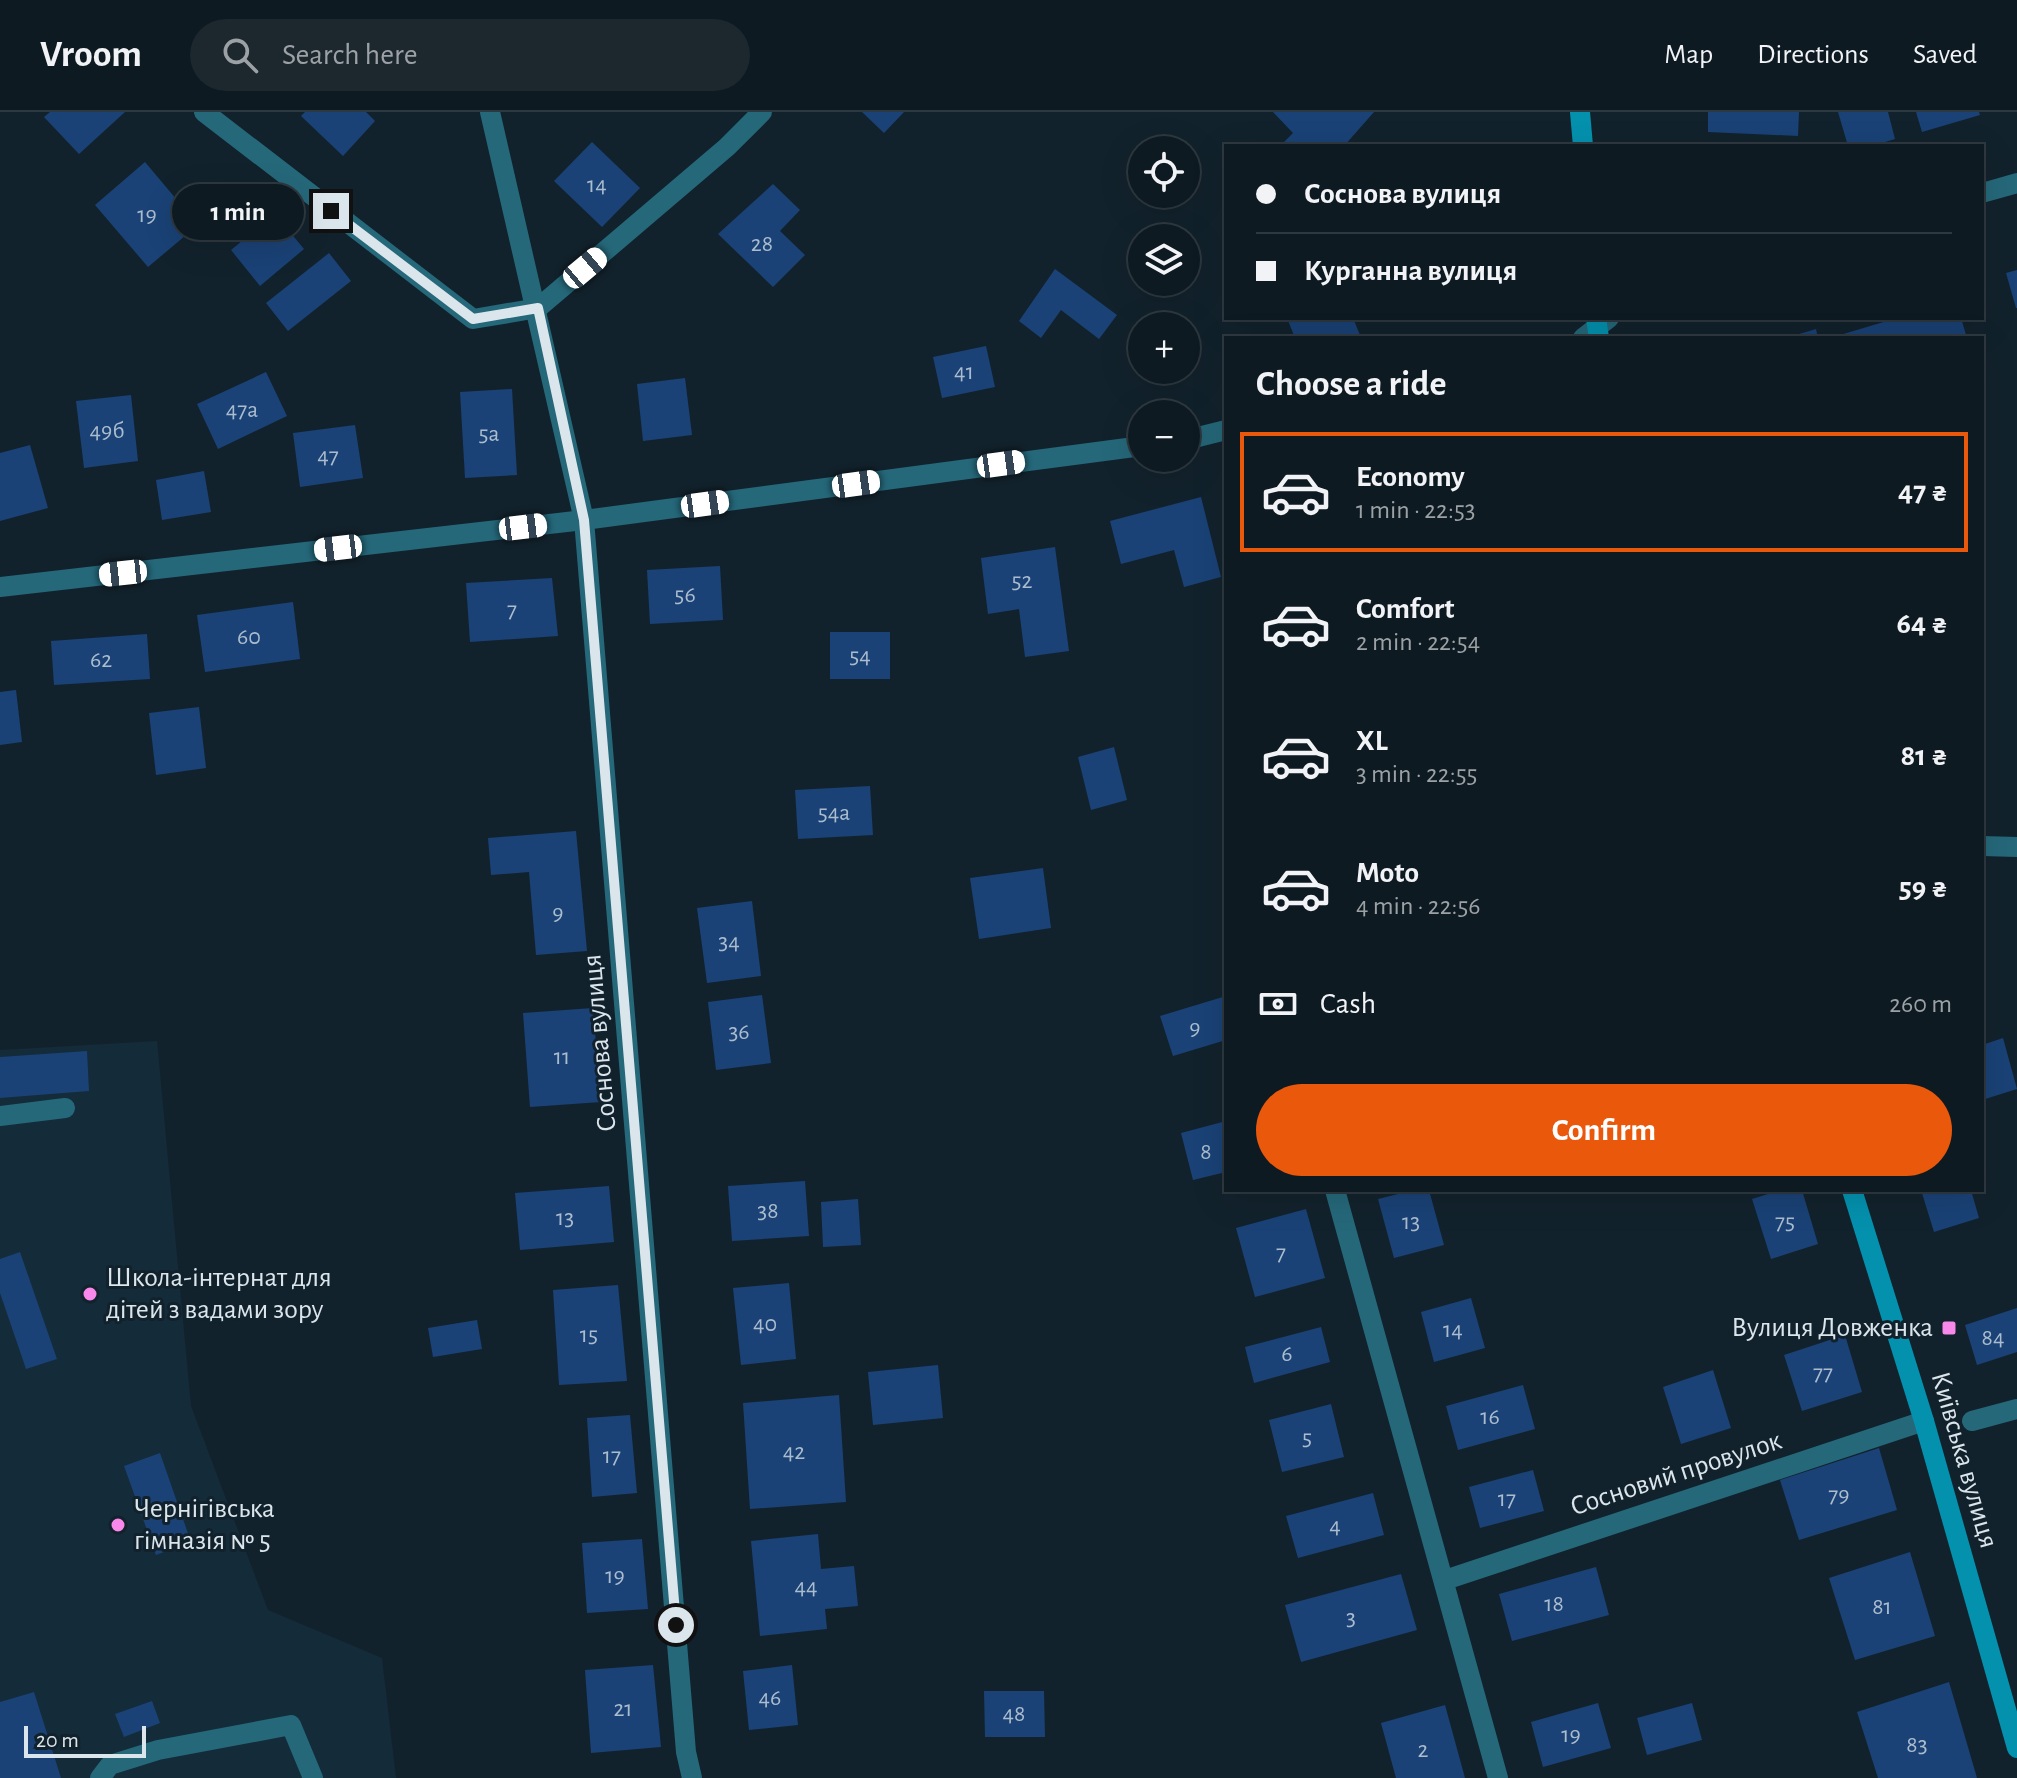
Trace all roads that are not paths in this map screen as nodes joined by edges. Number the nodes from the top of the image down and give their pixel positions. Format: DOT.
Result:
graph roads {
  1 [pos="204,112"];
  2 [pos="490,112"];
  3 [pos="762,112"];
  4 [pos="1580,112"];
  5 [pos="1583,144"];
  6 [pos="2017,183"];
  7 [pos="1984,192"];
  8 [pos="538,308"];
  9 [pos="1224,430"];
  10 [pos="1200,436"];
  11 [pos="1128,448"];
  12 [pos="584,520"];
  13 [pos="0,587"];
  14 [pos="1984,846"];
  15 [pos="2017,847"];
  16 [pos="65,1108"];
  17 [pos="0,1116"];
  18 [pos="1336,1192"];
  19 [pos="1853,1192"];
  20 [pos="2017,1409"];
  21 [pos="1924,1421"];
  22 [pos="1972,1421"];
  23 [pos="1445,1580"];
  24 [pos="2017,1748"];
  25 [pos="100,1778"];
  26 [pos="313,1778"];
  27 [pos="692,1778"];
  28 [pos="1498,1778"];
  1 -- 8 [label="street"];
  2 -- 8 [label="street, Соснова вулиця"];
  3 -- 8 [label="street"];
  4 -- 5 [label="main road"];
  6 -- 7 [label="street"];
  8 -- 12 [label="street, Соснова вулиця"];
  9 -- 10 [label="street"];
  11 -- 12 [label="street"];
  12 -- 13 [label="street"];
  12 -- 27 [label="street, Соснова вулиця"];
  14 -- 15 [label="street"];
  16 -- 17 [label="street"];
  18 -- 23 [label="street"];
  19 -- 21 [label="main road, Київська вулиця"];
  20 -- 22 [label="street"];
  21 -- 23 [label="street, Сосновий провулок"];
  21 -- 24 [label="main road, Київська вулиця"];
  23 -- 28 [label="street"];
  25 -- 26 [label="street"];
}
